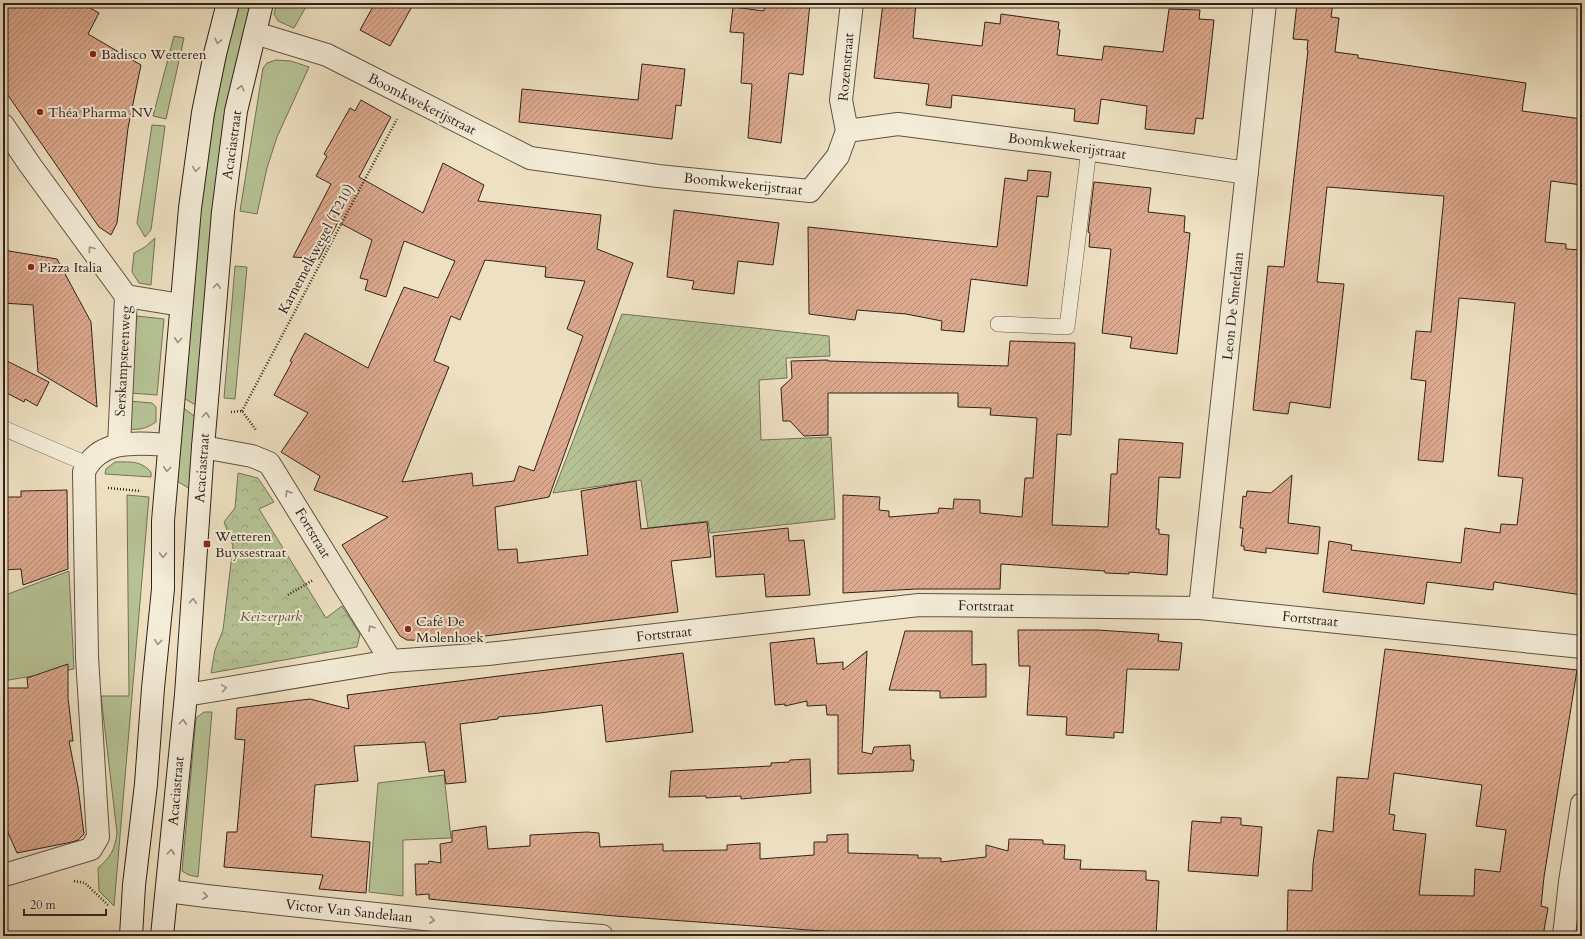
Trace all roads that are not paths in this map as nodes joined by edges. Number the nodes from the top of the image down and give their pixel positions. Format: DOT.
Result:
graph roads {
  1 [pos="228,3"];
  2 [pos="262,3"];
  3 [pos="852,3"];
  4 [pos="1265,3"];
  5 [pos="254,33"];
  6 [pos="3,125"];
  7 [pos="848,131"];
  8 [pos="1089,149"];
  9 [pos="1247,173"];
  10 [pos="126,296"];
  11 [pos="181,305"];
  12 [pos="998,324"];
  13 [pos="3,428"];
  14 [pos="119,445"];
  15 [pos="169,445"];
  16 [pos="203,447"];
  17 [pos="87,464"];
  18 [pos="1200,608"];
  19 [pos="1582,647"];
  20 [pos="391,661"];
  21 [pos="153,688"];
  22 [pos="186,695"];
  23 [pos="1582,804"];
  24 [pos="6,873"];
  25 [pos="1576,883"];
  26 [pos="167,891"];
  27 [pos="131,932"];
  28 [pos="162,935"];
  29 [pos="602,936"];
  30 [pos="1564,936"];
  1 -- 11 [label="street, one-way"];
  2 -- 5 [label="street, Acaciastraat"];
  3 -- 7 [label="street, Rozenstraat"];
  4 -- 9 [label="street, Leon De Smetlaan"];
  5 -- 7 [label="street, Boomkwekerijstraat"];
  16 -- 5 [label="street, Acaciastraat, one-way"];
  10 -- 6 [label="street, Serskampsteenweg, one-way"];
  7 -- 8 [label="street, Boomkwekerijstraat"];
  8 -- 9 [label="street, Boomkwekerijstraat"];
  8 -- 12 [label="lane"];
  9 -- 18 [label="street, Leon De Smetlaan"];
  10 -- 11 [label="street"];
  10 -- 14 [label="street, Serskampsteenweg"];
  11 -- 15 [label="street, one-way"];
  13 -- 17 [label="lane"];
  14 -- 15 [label="street"];
  14 -- 17 [label="street"];
  15 -- 21 [label="street, one-way"];
  20 -- 16 [label="street, Fortstraat, one-way"];
  22 -- 16 [label="street, Acaciastraat, one-way"];
  17 -- 24 [label="street"];
  18 -- 19 [label="street, Fortstraat"];
  18 -- 20 [label="street, Fortstraat"];
  22 -- 20 [label="street, Fortstraat, one-way"];
  21 -- 22 [label="street"];
  21 -- 27 [label="street"];
  26 -- 22 [label="street, Acaciastraat, one-way"];
  23 -- 25 [label="street"];
  25 -- 30 [label="street"];
  26 -- 28 [label="street, Acaciastraat"];
  26 -- 29 [label="street, Victor Van Sandelaan, one-way"];
}
